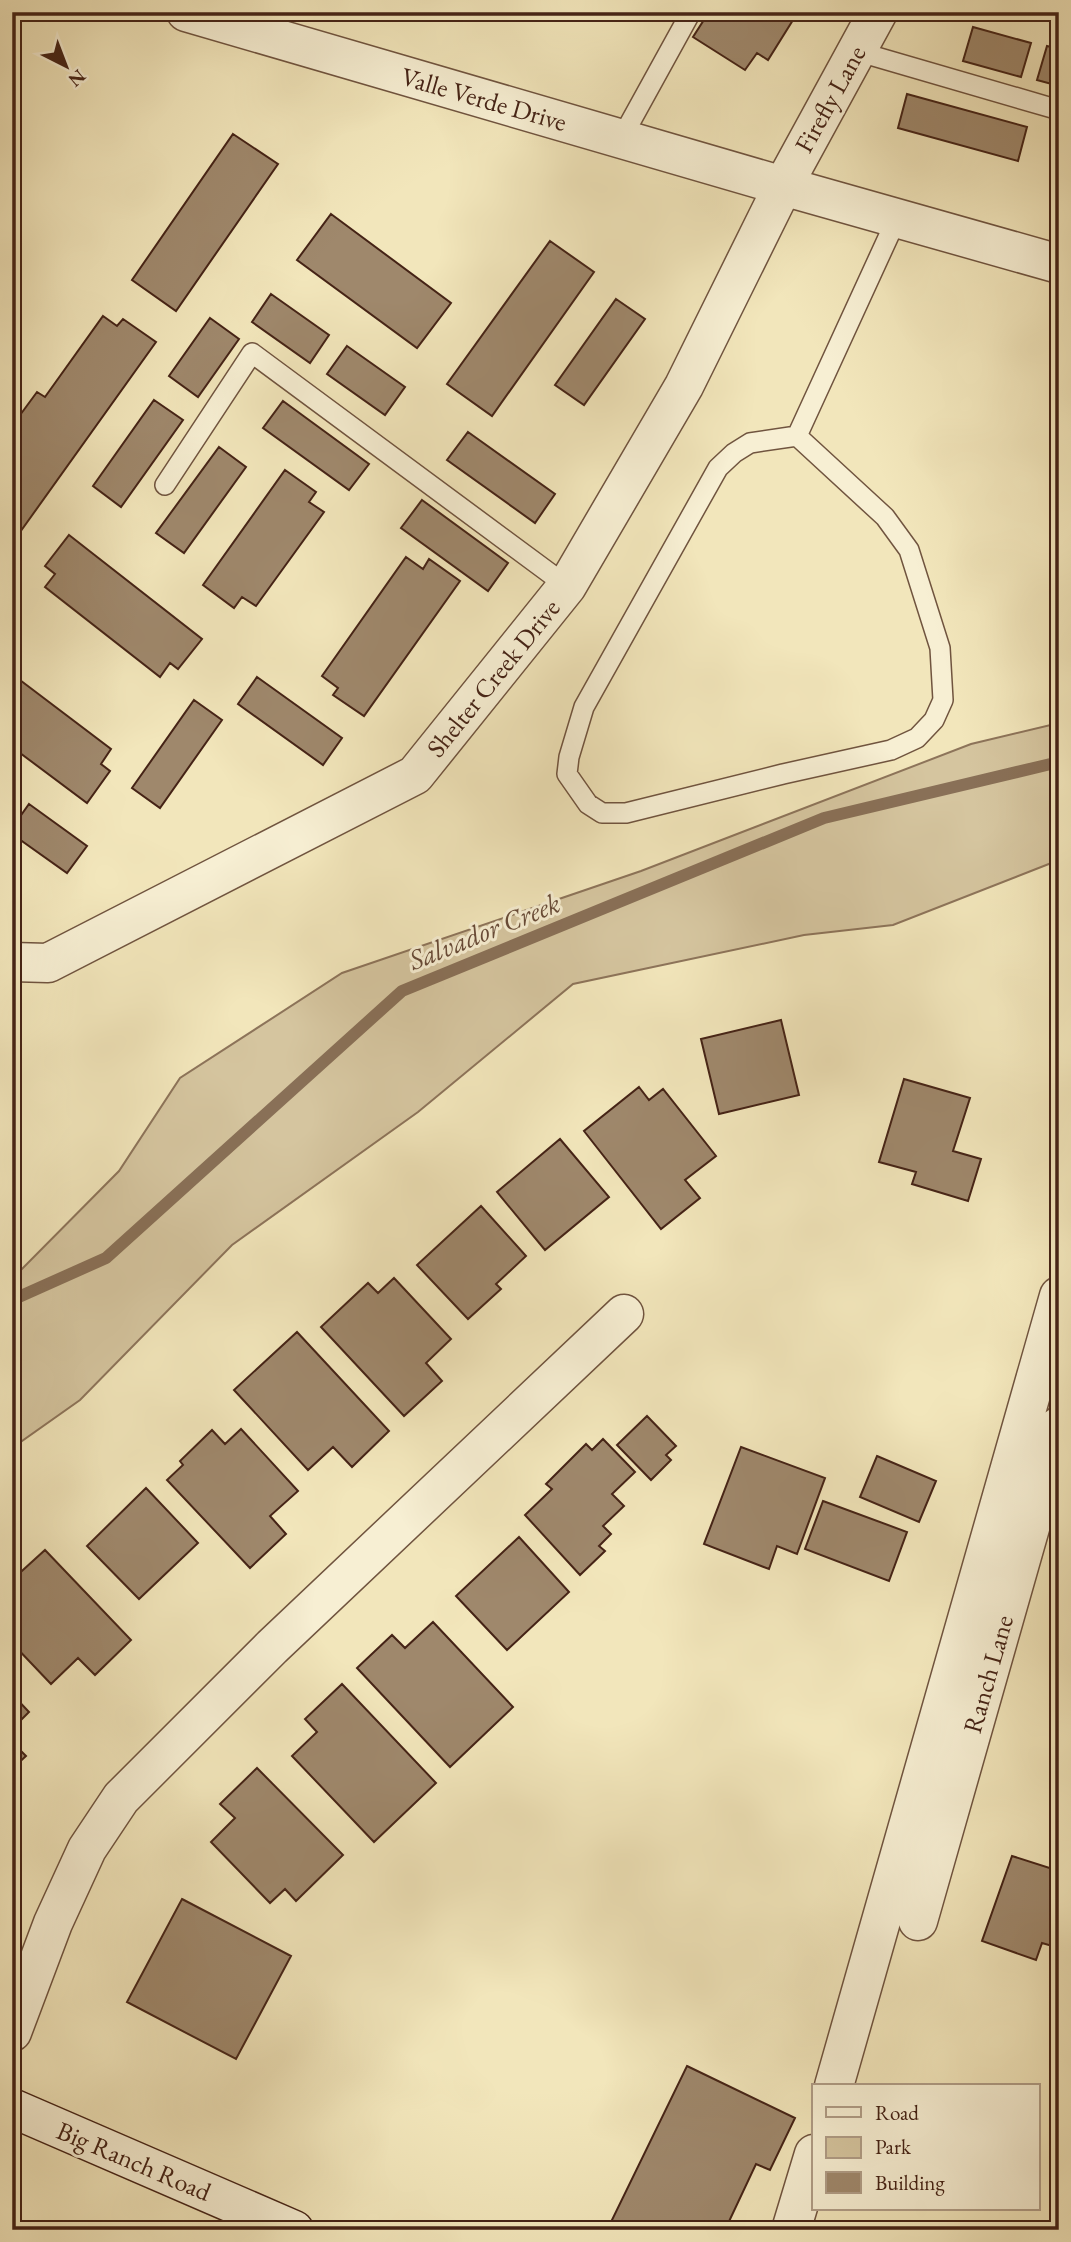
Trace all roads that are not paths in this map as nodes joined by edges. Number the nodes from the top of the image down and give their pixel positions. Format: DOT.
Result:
graph roads {
  1 [pos="186,12"];
  2 [pos="691,12"];
  3 [pos="878,12"];
  4 [pos="856,51"];
  5 [pos="1059,110"];
  6 [pos="621,139"];
  7 [pos="783,186"];
  8 [pos="897,218"];
  9 [pos="1059,264"];
  10 [pos="797,436"];
  11 [pos="165,485"];
  12 [pos="567,586"];
  13 [pos="12,962"];
  14 [pos="1059,1296"];
  15 [pos="624,1314"];
  16 [pos="1058,1432"];
  17 [pos="918,1921"];
  18 [pos="12,2032"];
  19 [pos="835,2084"];
  20 [pos="12,2108"];
  21 [pos="812,2161"];
  22 [pos="294,2230"];
  23 [pos="791,2230"];
  1 -- 6 [label="street, Valle Verde Drive"];
  2 -- 6 [label="lane"];
  3 -- 4 [label="street, Firefly Lane"];
  4 -- 5 [label="lane"];
  4 -- 7 [label="street, Firefly Lane"];
  6 -- 7 [label="street, Valle Verde Drive"];
  7 -- 8 [label="street, Valle Verde Drive"];
  7 -- 12 [label="street, Shelter Creek Drive"];
  8 -- 9 [label="street, Valle Verde Drive"];
  8 -- 10 [label="lane"];
  10 -- 10 [label="lane"];
  11 -- 12 [label="lane"];
  12 -- 13 [label="street, Shelter Creek Drive"];
  14 -- 19 [label="street"];
  15 -- 18 [label="street"];
  16 -- 17 [label="street, Ranch Lane"];
  20 -- 22 [label="street, Big Ranch Road"];
  21 -- 23 [label="street"];
}
